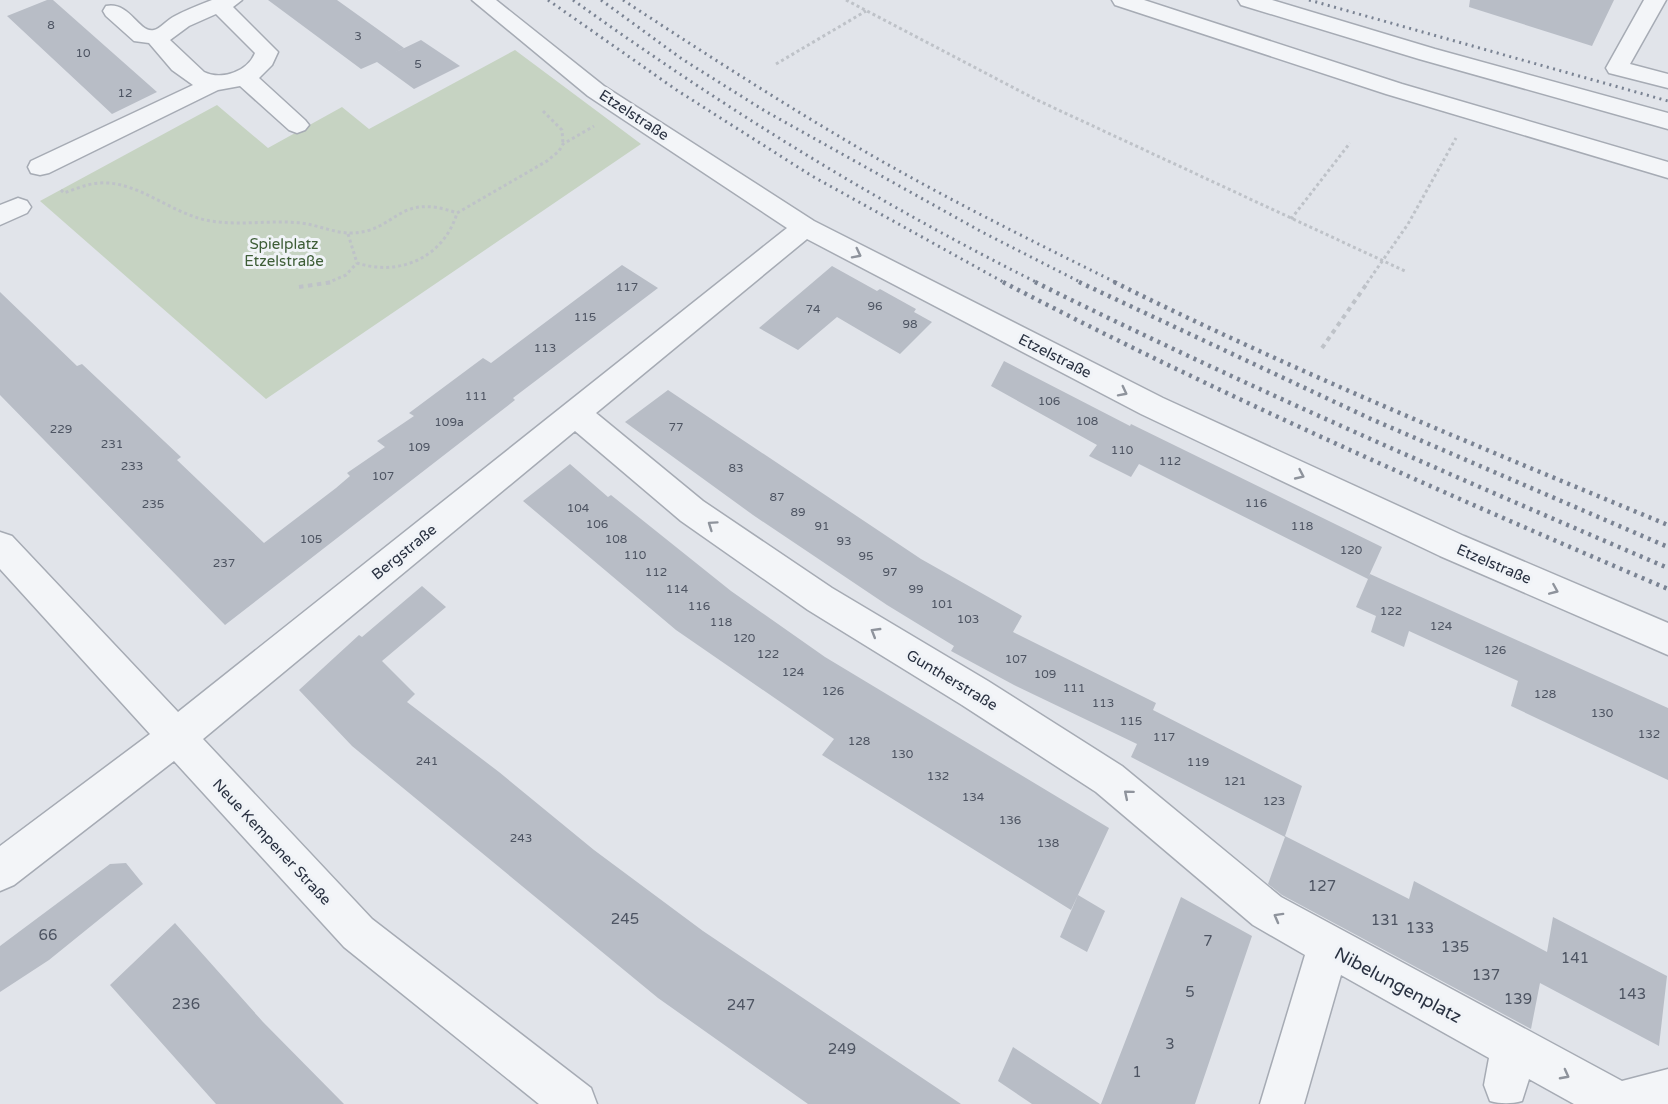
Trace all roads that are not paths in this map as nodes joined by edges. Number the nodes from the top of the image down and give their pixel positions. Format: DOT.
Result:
graph roads {
  1 [pos="483,0"];
  2 [pos="1123,0"];
  3 [pos="1249,0"];
  4 [pos="1655,0"];
  5 [pos="225,3"];
  6 [pos="114,11"];
  7 [pos="161,37"];
  8 [pos="244,77"];
  9 [pos="1668,81"];
  10 [pos="212,83"];
  11 [pos="1668,121"];
  12 [pos="297,125"];
  13 [pos="40,167"];
  14 [pos="1668,170"];
  15 [pos="805,227"];
  16 [pos="575,413"];
  17 [pos="0,546"];
  18 [pos="1668,639"];
  19 [pos="175,738"];
  20 [pos="0,872"];
  21 [pos="1329,946"];
  22 [pos="1668,1091"];
  23 [pos="576,1104"];
  24 [pos="1282,1104"];
  25 [pos="1620,1104"];
  1 -- 15 [label="street, Etzelstraße"];
  2 -- 14 [label="street"];
  3 -- 11 [label="street"];
  4 -- 9 [label="street"];
  5 -- 7 [label="street"];
  5 -- 8 [label="street"];
  6 -- 7 [label="street"];
  7 -- 10 [label="street"];
  8 -- 10 [label="street"];
  8 -- 12 [label="street"];
  10 -- 13 [label="street"];
  15 -- 16 [label="street, Bergstraße"];
  15 -- 18 [label="street, Etzelstraße, one-way"];
  16 -- 19 [label="street, Bergstraße"];
  21 -- 16 [label="street, Guntherstraße, one-way"];
  17 -- 19 [label="street, Neue Kempener Straße"];
  19 -- 20 [label="street, Bergstraße"];
  19 -- 23 [label="street, Neue Kempener Straße"];
  21 -- 24 [label="street, Nibelungenplatz"];
  21 -- 25 [label="street, Nibelungenplatz, one-way"];
  22 -- 25 [label="street"];
}
